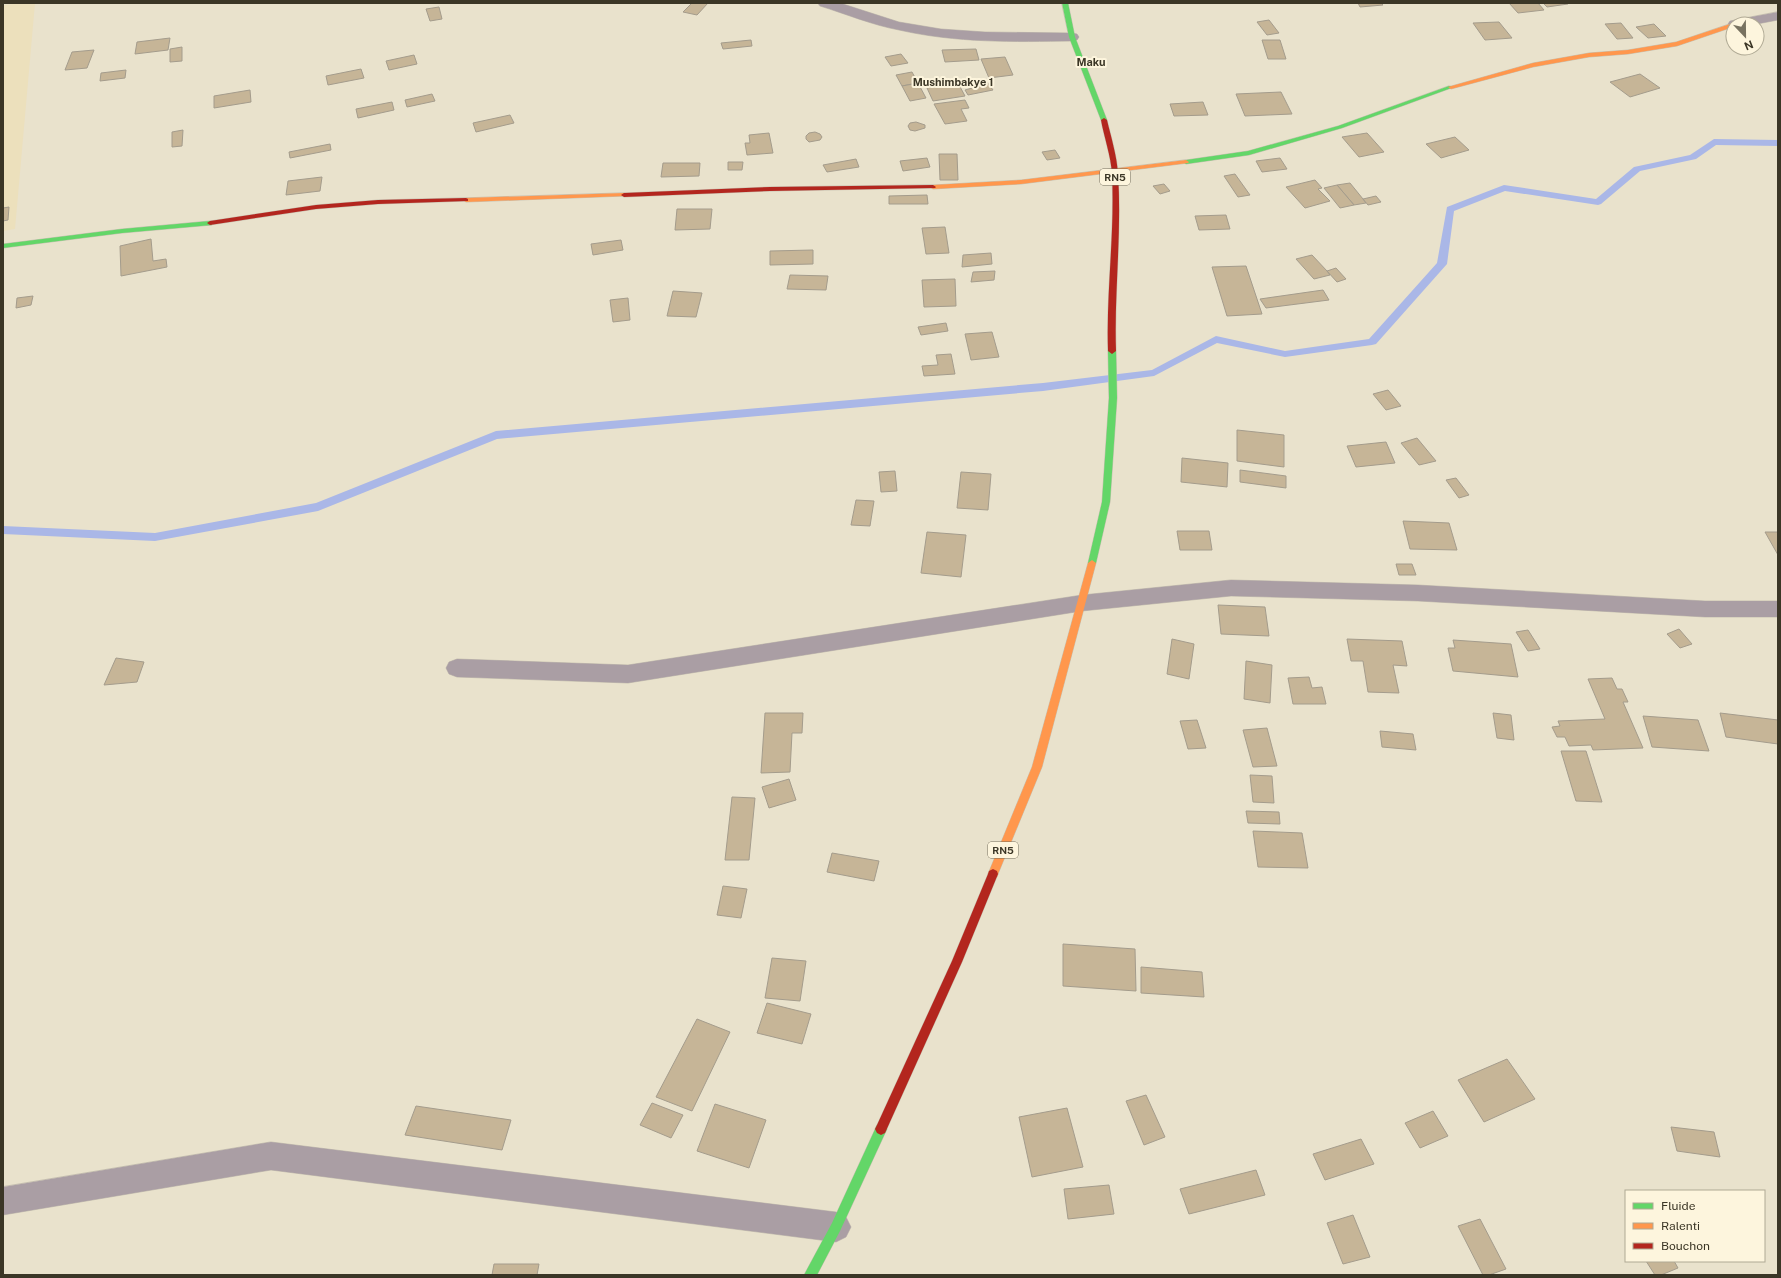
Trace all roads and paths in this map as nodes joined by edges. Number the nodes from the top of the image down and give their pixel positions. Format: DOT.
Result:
graph roads {
  1 [pos="825,3"];
  2 [pos="1065,3"];
  3 [pos="1778,16"];
  4 [pos="1765,18"];
  5 [pos="1725,27"];
  6 [pos="1072,36"];
  7 [pos="1114,172"];
  8 [pos="3,246"];
  9 [pos="1082,603"];
  10 [pos="1778,609"];
  11 [pos="458,668"];
  12 [pos="3,1201"];
  13 [pos="836,1227"];
  14 [pos="810,1275"];
  1 -- 6 [label="street"];
  2 -- 6 [label="main road, RN5"];
  3 -- 4 [label="street"];
  5 -- 7 [label="main road"];
  6 -- 7 [label="main road, RN5"];
  7 -- 8 [label="main road"];
  7 -- 9 [label="main road, RN5"];
  9 -- 10 [label="street"];
  9 -- 11 [label="street"];
  9 -- 13 [label="main road, RN5"];
  12 -- 13 [label="street"];
  13 -- 14 [label="main road, RN5"];
}
